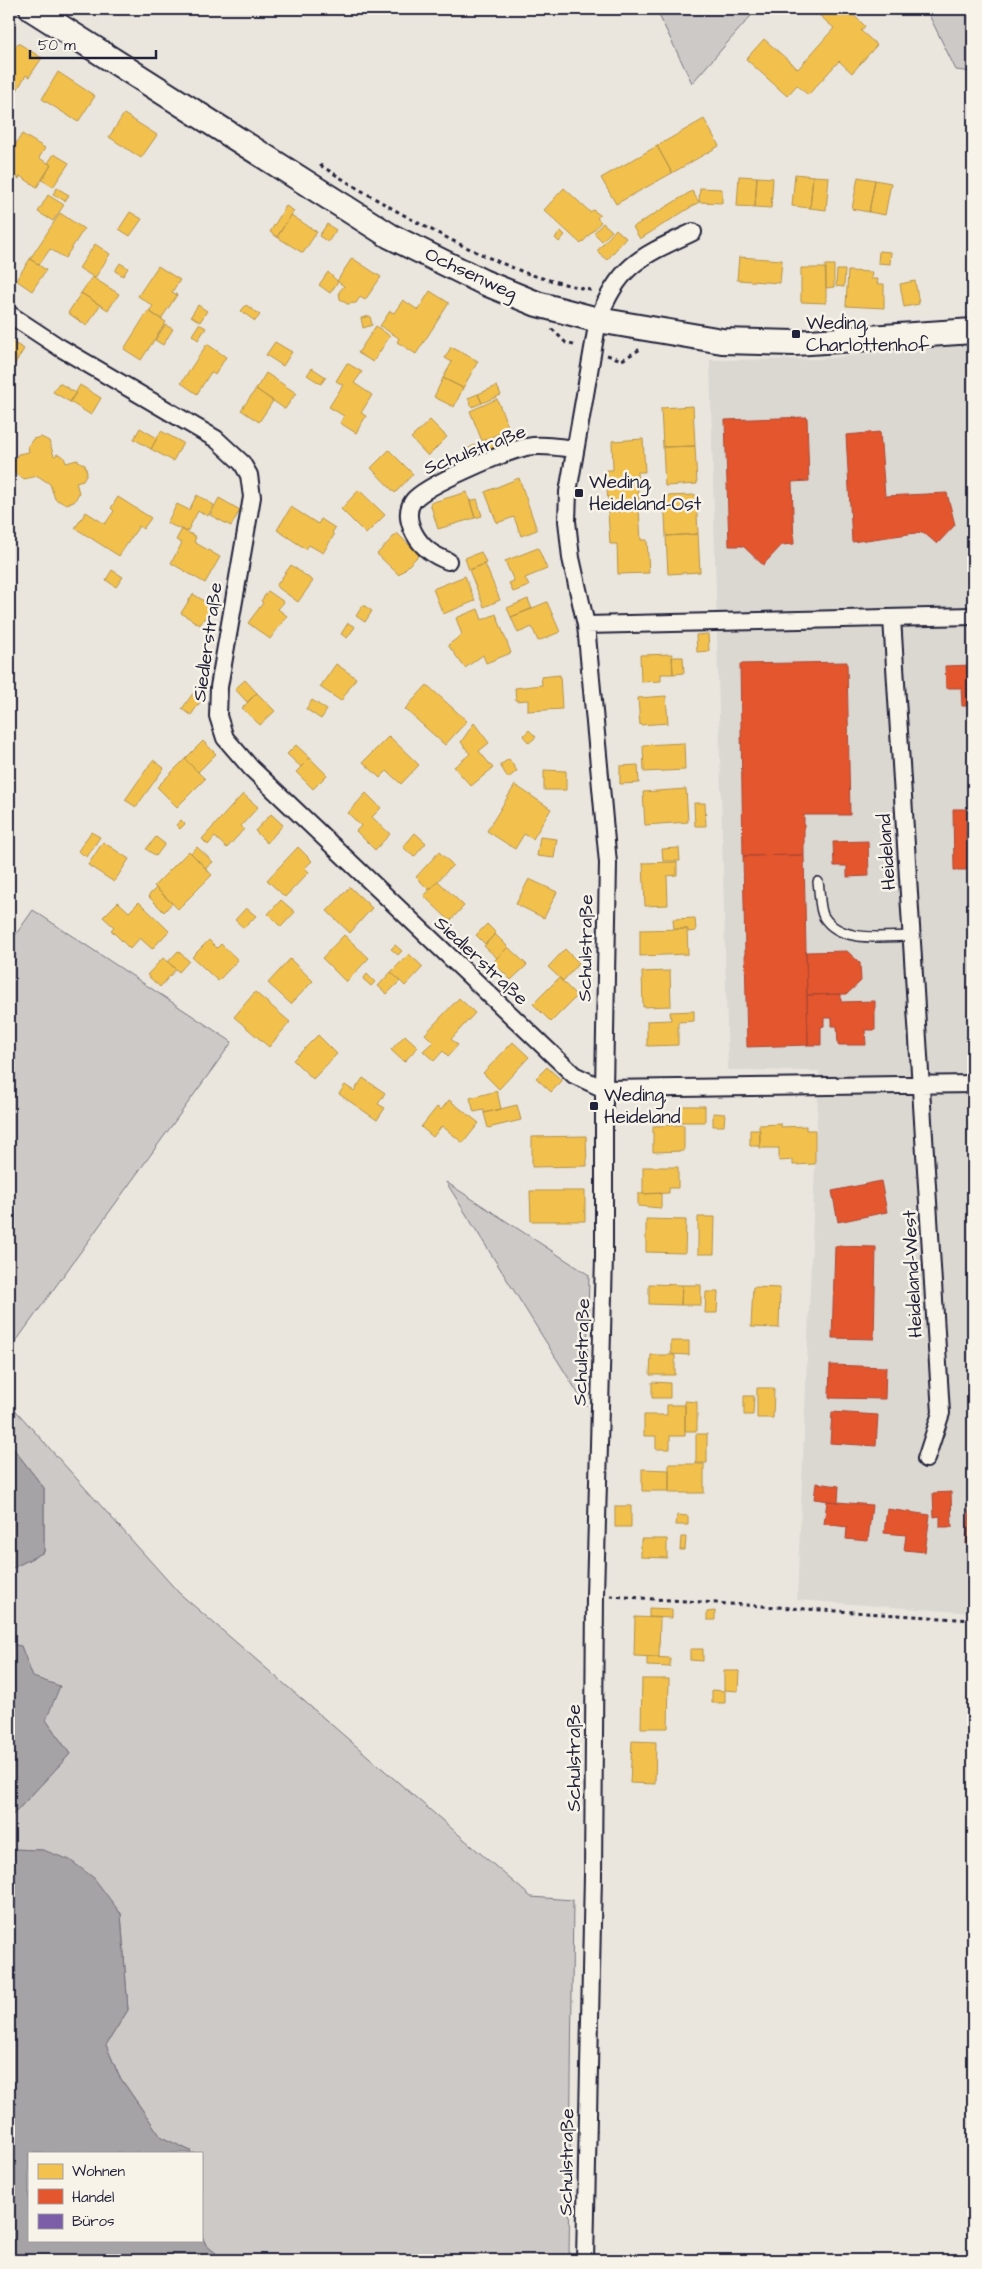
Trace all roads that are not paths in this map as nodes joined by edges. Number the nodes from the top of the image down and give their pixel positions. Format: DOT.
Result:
graph roads {
  1 [pos="32,9"];
  2 [pos="693,232"];
  3 [pos="9,314"];
  4 [pos="598,320"];
  5 [pos="973,331"];
  6 [pos="575,449"];
  7 [pos="448,561"];
  8 [pos="973,616"];
  9 [pos="892,618"];
  10 [pos="586,624"];
  11 [pos="818,882"];
  12 [pos="912,936"];
  13 [pos="973,1084"];
  14 [pos="921,1085"];
  15 [pos="604,1089"];
  16 [pos="926,1459"];
  17 [pos="584,2260"];
  1 -- 4 [label="main road, Ochsenweg"];
  2 -- 4 [label="street, Schulstraße"];
  3 -- 15 [label="street, Siedlerstraße"];
  4 -- 5 [label="main road, Ochsenweg"];
  4 -- 6 [label="street, Schulstraße"];
  6 -- 7 [label="street, Schulstraße"];
  6 -- 10 [label="street, Schulstraße"];
  8 -- 9 [label="street"];
  9 -- 10 [label="street"];
  9 -- 12 [label="street, Heideland"];
  10 -- 15 [label="street, Schulstraße"];
  11 -- 12 [label="lane"];
  12 -- 14 [label="street, Heideland"];
  13 -- 14 [label="street"];
  14 -- 15 [label="street"];
  14 -- 16 [label="street, Heideland-West"];
  15 -- 17 [label="street, Schulstraße"];
}
